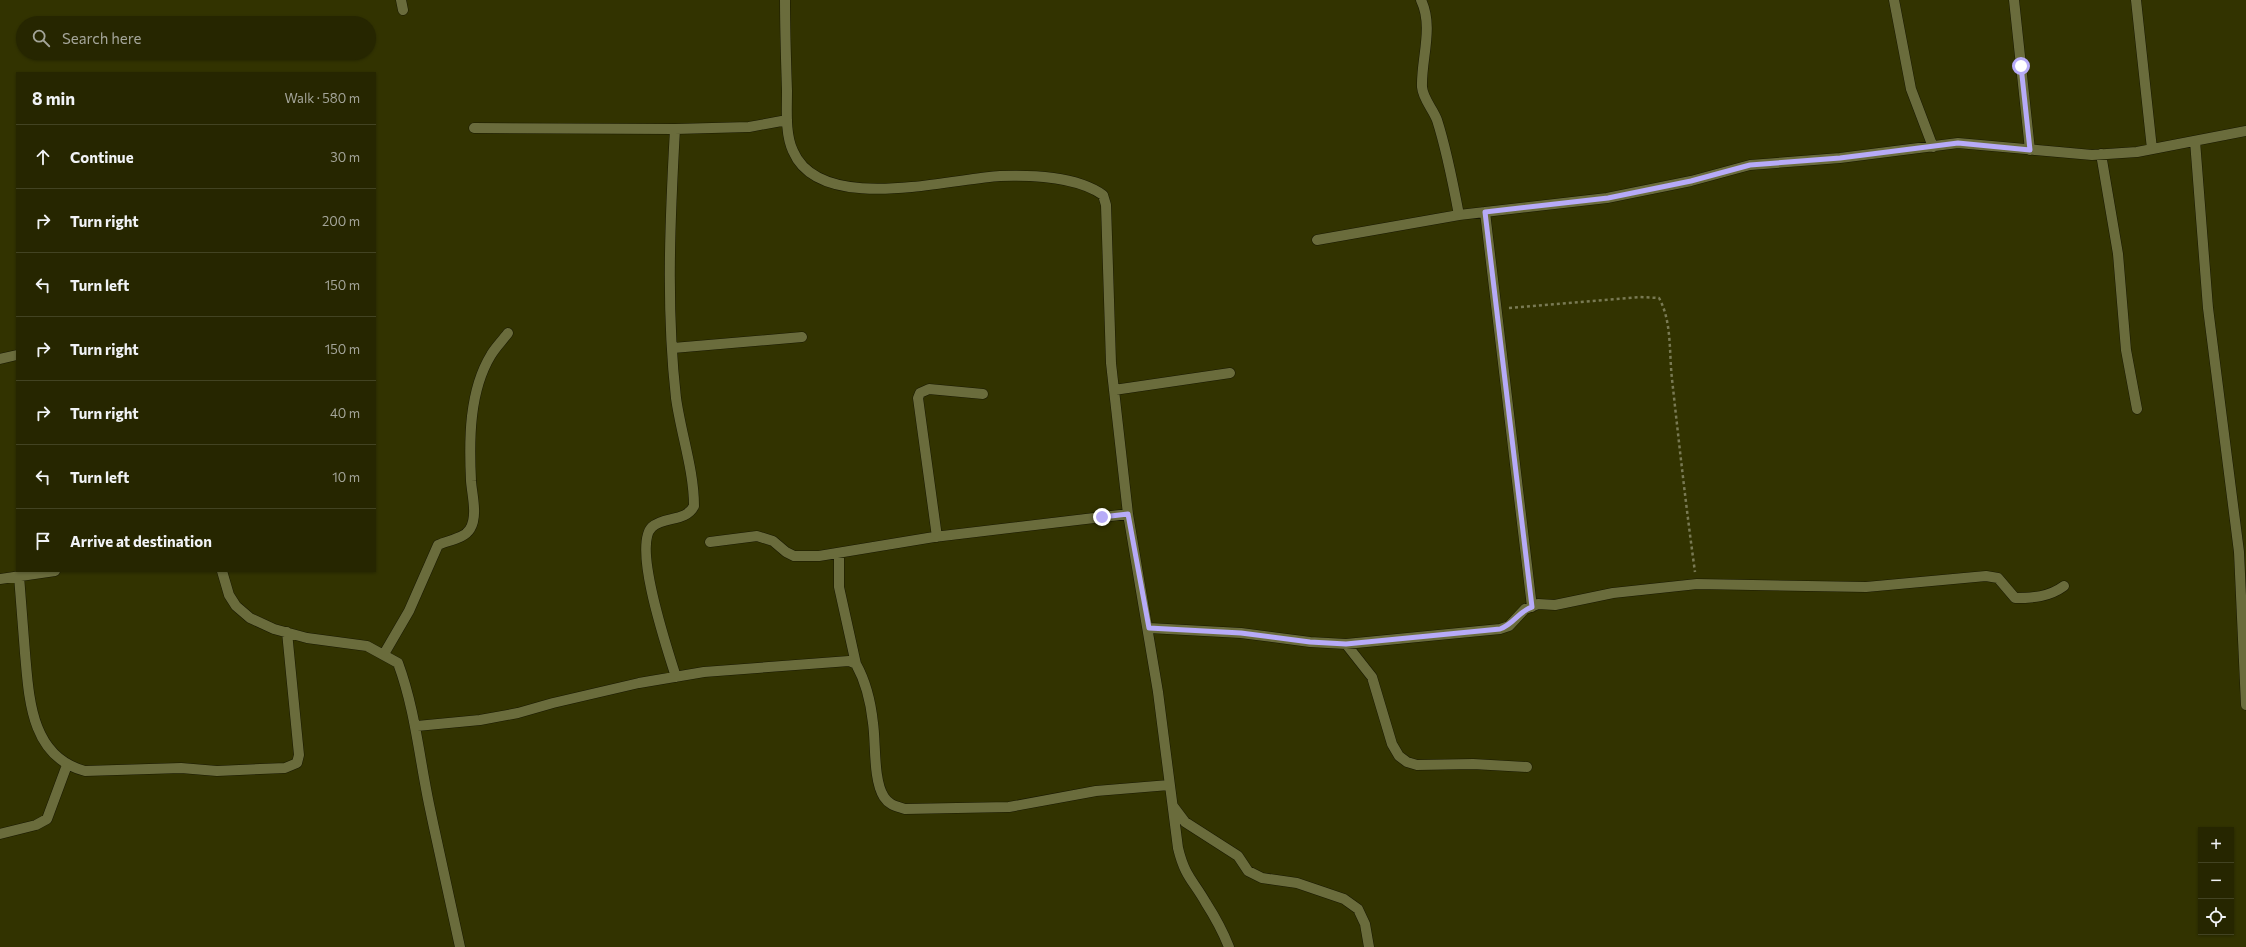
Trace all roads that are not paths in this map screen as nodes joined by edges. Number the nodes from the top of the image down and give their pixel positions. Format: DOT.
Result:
graph roads {
  1 [pos="785,0"];
  2 [pos="1421,0"];
  3 [pos="1894,0"];
  4 [pos="2014,0"];
  5 [pos="2136,0"];
  6 [pos="787,120"];
  7 [pos="474,128"];
  8 [pos="675,129"];
  9 [pos="2246,131"];
  10 [pos="2195,141"];
  11 [pos="1933,147"];
  12 [pos="2152,149"];
  13 [pos="2030,150"];
  14 [pos="2102,154"];
  15 [pos="1485,212"];
  16 [pos="1459,215"];
  17 [pos="1317,240"];
  18 [pos="508,334"];
  19 [pos="802,337"];
  20 [pos="673,348"];
  21 [pos="16,355"];
  22 [pos="0,359"];
  23 [pos="1230,373"];
  24 [pos="1114,390"];
  25 [pos="983,394"];
  26 [pos="2137,409"];
  27 [pos="1128,514"];
  28 [pos="937,537"];
  29 [pos="710,542"];
  30 [pos="839,554"];
  31 [pos="48,572"];
  32 [pos="222,572"];
  33 [pos="19,576"];
  34 [pos="0,579"];
  35 [pos="2064,586"];
  36 [pos="1532,607"];
  37 [pos="1149,628"];
  38 [pos="287,632"];
  39 [pos="1346,644"];
  40 [pos="384,654"];
  41 [pos="856,664"];
  42 [pos="676,677"];
  43 [pos="2246,705"];
  44 [pos="417,726"];
  45 [pos="67,765"];
  46 [pos="1527,767"];
  47 [pos="1169,785"];
  48 [pos="1172,804"];
  49 [pos="0,834"];
  50 [pos="460,947"];
  51 [pos="1228,947"];
  52 [pos="1369,947"];
  1 -- 6 [label="street"];
  2 -- 16 [label="street"];
  3 -- 11 [label="street"];
  4 -- 13 [label="street"];
  5 -- 12 [label="street"];
  6 -- 8 [label="street"];
  6 -- 24 [label="street"];
  7 -- 8 [label="street"];
  8 -- 20 [label="street"];
  9 -- 10 [label="street"];
  10 -- 12 [label="street"];
  10 -- 43 [label="street"];
  11 -- 13 [label="street"];
  11 -- 15 [label="street"];
  12 -- 14 [label="street"];
  13 -- 14 [label="street"];
  14 -- 26 [label="street"];
  15 -- 16 [label="street"];
  15 -- 36 [label="street"];
  16 -- 17 [label="street"];
  18 -- 40 [label="street"];
  19 -- 20 [label="street"];
  20 -- 42 [label="street"];
  21 -- 22 [label="street"];
  23 -- 24 [label="street"];
  24 -- 27 [label="street"];
  25 -- 28 [label="street"];
  27 -- 28 [label="street"];
  27 -- 37 [label="street"];
  28 -- 30 [label="street"];
  29 -- 30 [label="street"];
  30 -- 41 [label="street"];
  31 -- 33 [label="street"];
  32 -- 38 [label="street"];
  33 -- 34 [label="street"];
  33 -- 45 [label="street"];
  35 -- 36 [label="street"];
  36 -- 39 [label="street"];
  37 -- 39 [label="street"];
  37 -- 47 [label="street"];
  38 -- 40 [label="street"];
  38 -- 45 [label="street"];
  39 -- 46 [label="street"];
  40 -- 44 [label="street"];
  41 -- 42 [label="street"];
  41 -- 47 [label="street"];
  42 -- 44 [label="street"];
  44 -- 50 [label="street"];
  45 -- 49 [label="street"];
  47 -- 48 [label="street"];
  48 -- 51 [label="street"];
  48 -- 52 [label="street"];
}
